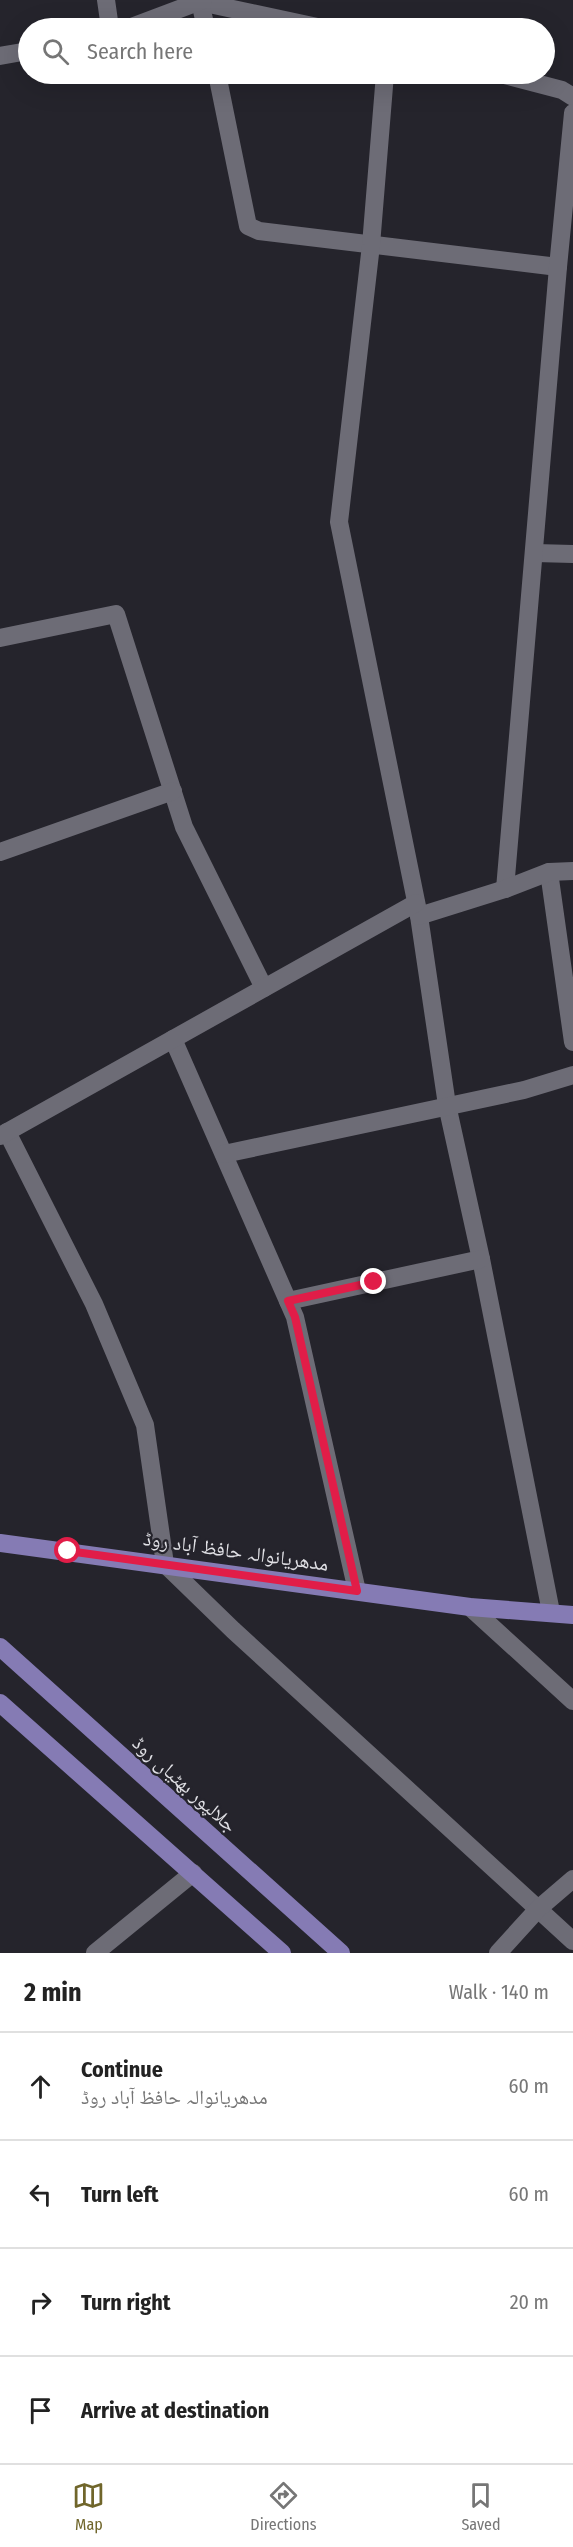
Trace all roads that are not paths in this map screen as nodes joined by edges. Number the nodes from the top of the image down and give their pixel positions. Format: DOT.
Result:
graph roads {
  1 [pos="106,0"];
  2 [pos="201,1"];
  3 [pos="109,18"];
  4 [pos="156,18"];
  5 [pos="204,18"];
  6 [pos="277,18"];
  7 [pos="18,53"];
  8 [pos="0,57"];
  9 [pos="219,84"];
  10 [pos="385,84"];
  11 [pos="539,84"];
  12 [pos="573,97"];
  13 [pos="573,113"];
  14 [pos="370,245"];
  15 [pos="558,267"];
  16 [pos="535,553"];
  17 [pos="573,554"];
  18 [pos="0,638"];
  19 [pos="173,791"];
  20 [pos="0,852"];
  21 [pos="573,871"];
  22 [pos="549,872"];
  23 [pos="506,889"];
  24 [pos="417,910"];
  25 [pos="264,988"];
  26 [pos="173,1039"];
  27 [pos="573,1042"];
  28 [pos="573,1075"];
  29 [pos="447,1105"];
  30 [pos="3,1134"];
  31 [pos="224,1154"];
  32 [pos="481,1259"];
  33 [pos="288,1301"];
  34 [pos="0,1543"];
  35 [pos="165,1564"];
  36 [pos="357,1591"];
  37 [pos="470,1607"];
  38 [pos="551,1612"];
  39 [pos="573,1615"];
  40 [pos="0,1647"];
  41 [pos="573,1701"];
  42 [pos="0,1703"];
  43 [pos="193,1873"];
  44 [pos="573,1879"];
  45 [pos="538,1910"];
  46 [pos="573,1941"];
  47 [pos="95,1953"];
  48 [pos="282,1953"];
  49 [pos="341,1953"];
  50 [pos="498,1953"];
  1 -- 3 [label="street"];
  2 -- 4 [label="street"];
  2 -- 5 [label="street"];
  2 -- 6 [label="street"];
  7 -- 8 [label="street"];
  9 -- 14 [label="street"];
  10 -- 14 [label="street"];
  11 -- 12 [label="street"];
  13 -- 15 [label="street"];
  14 -- 15 [label="street"];
  14 -- 24 [label="street"];
  15 -- 16 [label="street"];
  16 -- 17 [label="street"];
  16 -- 23 [label="street"];
  18 -- 19 [label="street"];
  19 -- 20 [label="street"];
  19 -- 25 [label="street"];
  21 -- 22 [label="street"];
  22 -- 23 [label="street"];
  22 -- 27 [label="street"];
  23 -- 24 [label="street"];
  24 -- 25 [label="street"];
  24 -- 29 [label="street"];
  25 -- 26 [label="street"];
  26 -- 30 [label="street"];
  26 -- 31 [label="street"];
  28 -- 29 [label="street"];
  29 -- 31 [label="street"];
  29 -- 32 [label="street"];
  30 -- 35 [label="street"];
  31 -- 33 [label="street"];
  32 -- 33 [label="street"];
  32 -- 38 [label="street"];
  33 -- 36 [label="street"];
  34 -- 35 [label="main road, مدھریانوالہ حافظ آباد روڈ"];
  35 -- 36 [label="main road, مدھریانوالہ حافظ آباد روڈ"];
  35 -- 45 [label="street"];
  36 -- 37 [label="main road, مدھریانوالہ حافظ آباد روڈ"];
  37 -- 38 [label="main road, مدھریانوالہ حافظ آباد روڈ"];
  37 -- 41 [label="street"];
  38 -- 39 [label="main road, مدھریانوالہ حافظ آباد روڈ"];
  40 -- 49 [label="main road, جلالپور بھٹیاں روڈ"];
  42 -- 43 [label="main road"];
  43 -- 47 [label="street"];
  43 -- 48 [label="main road"];
  44 -- 45 [label="street"];
  45 -- 46 [label="street"];
  45 -- 50 [label="street"];
}
